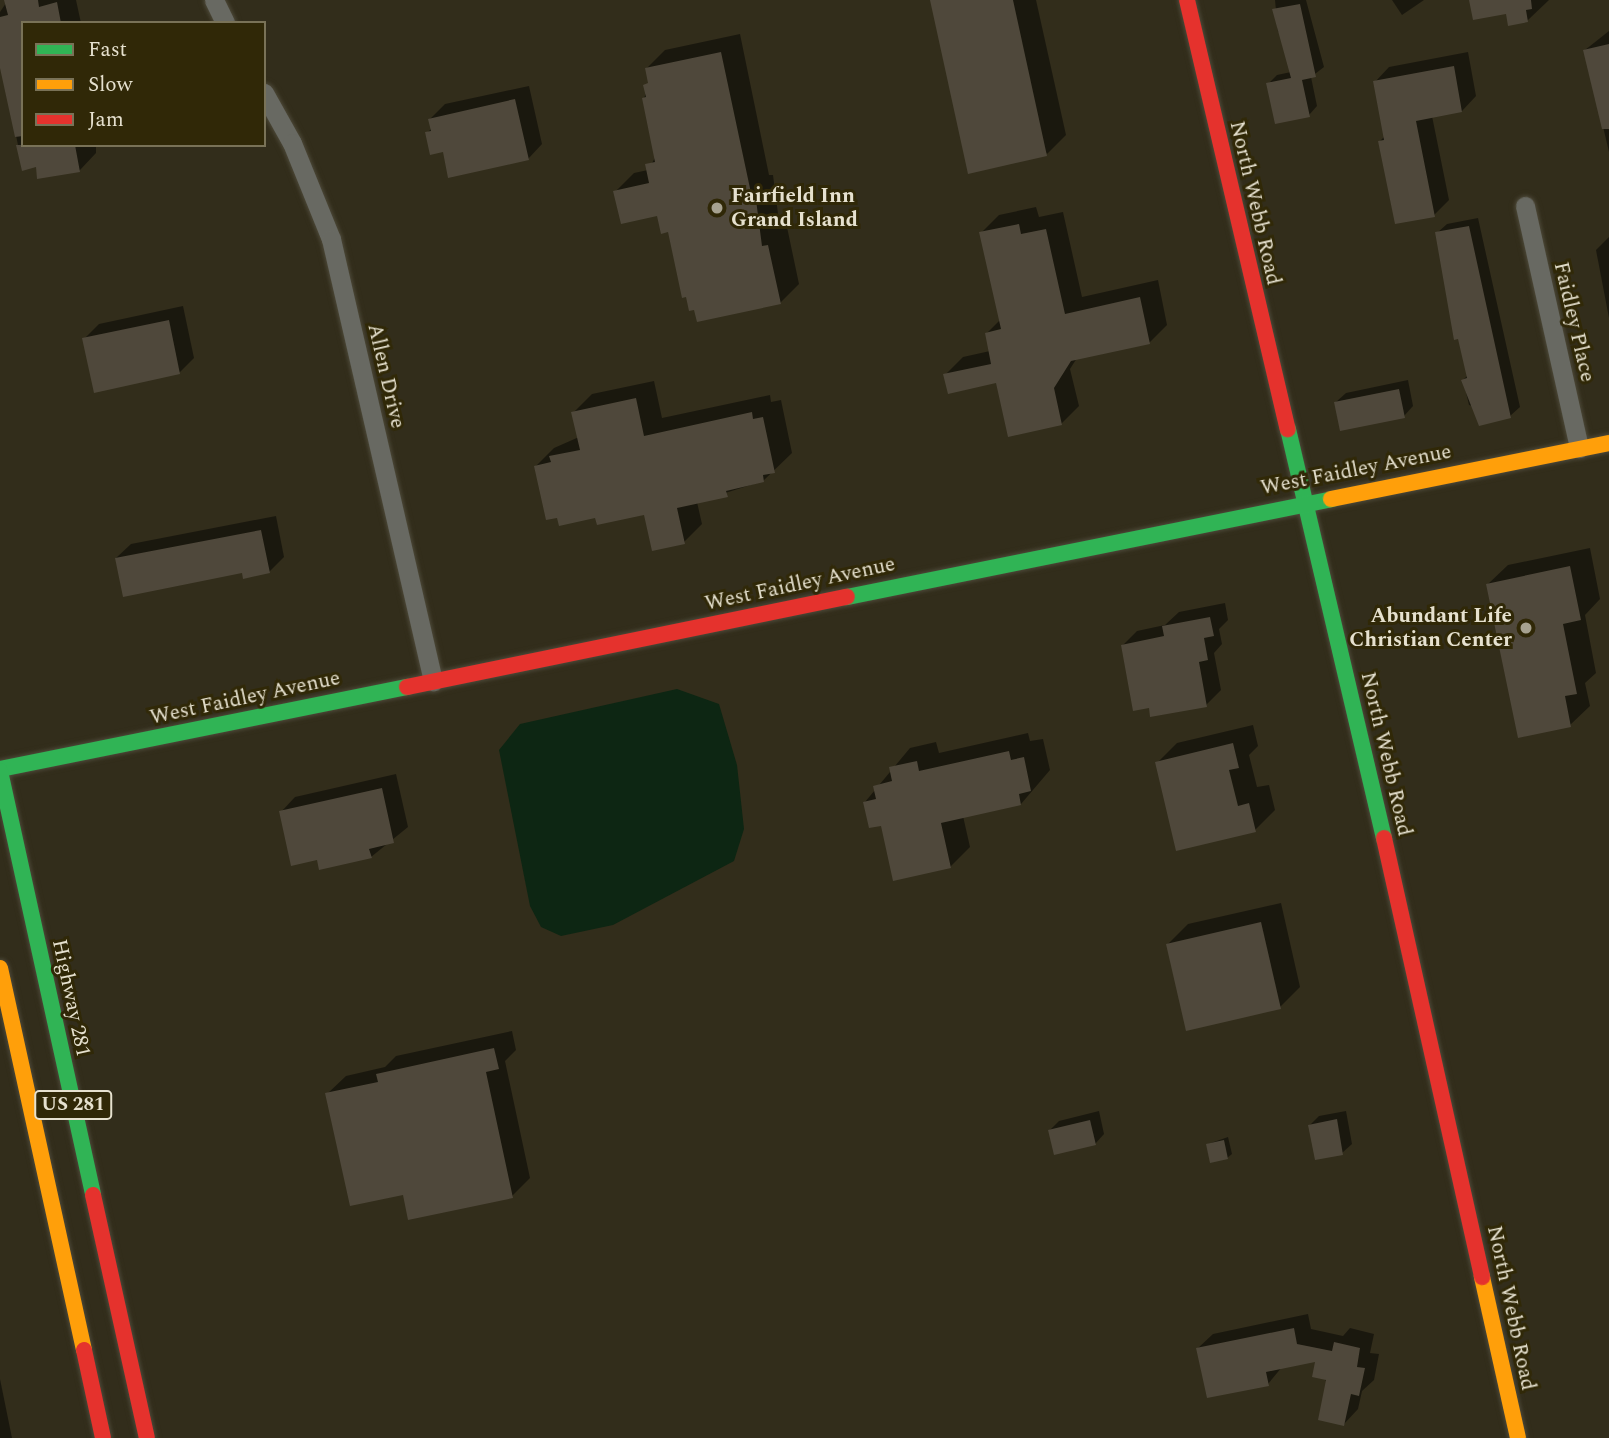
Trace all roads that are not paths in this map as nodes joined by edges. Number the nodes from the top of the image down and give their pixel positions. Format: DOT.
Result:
graph roads {
  1 [pos="214,0"];
  2 [pos="1187,0"];
  3 [pos="224,21"];
  4 [pos="266,97"];
  5 [pos="1525,206"];
  6 [pos="1609,443"];
  7 [pos="1579,449"];
  8 [pos="1306,501"];
  9 [pos="433,681"];
  10 [pos="0,770"];
  11 [pos="0,968"];
  12 [pos="103,1438"];
  13 [pos="147,1438"];
  14 [pos="1518,1438"];
  1 -- 3 [label="street"];
  2 -- 8 [label="main road, North Webb Road"];
  4 -- 9 [label="street, Allen Drive"];
  5 -- 7 [label="street, Faidley Place"];
  6 -- 7 [label="main road, West Faidley Avenue"];
  7 -- 8 [label="main road, West Faidley Avenue"];
  8 -- 9 [label="main road, West Faidley Avenue"];
  8 -- 14 [label="main road, North Webb Road"];
  9 -- 10 [label="main road, West Faidley Avenue"];
  10 -- 13 [label="main road, Highway 281 / US 281"];
  11 -- 12 [label="main road, US 281"];
}
